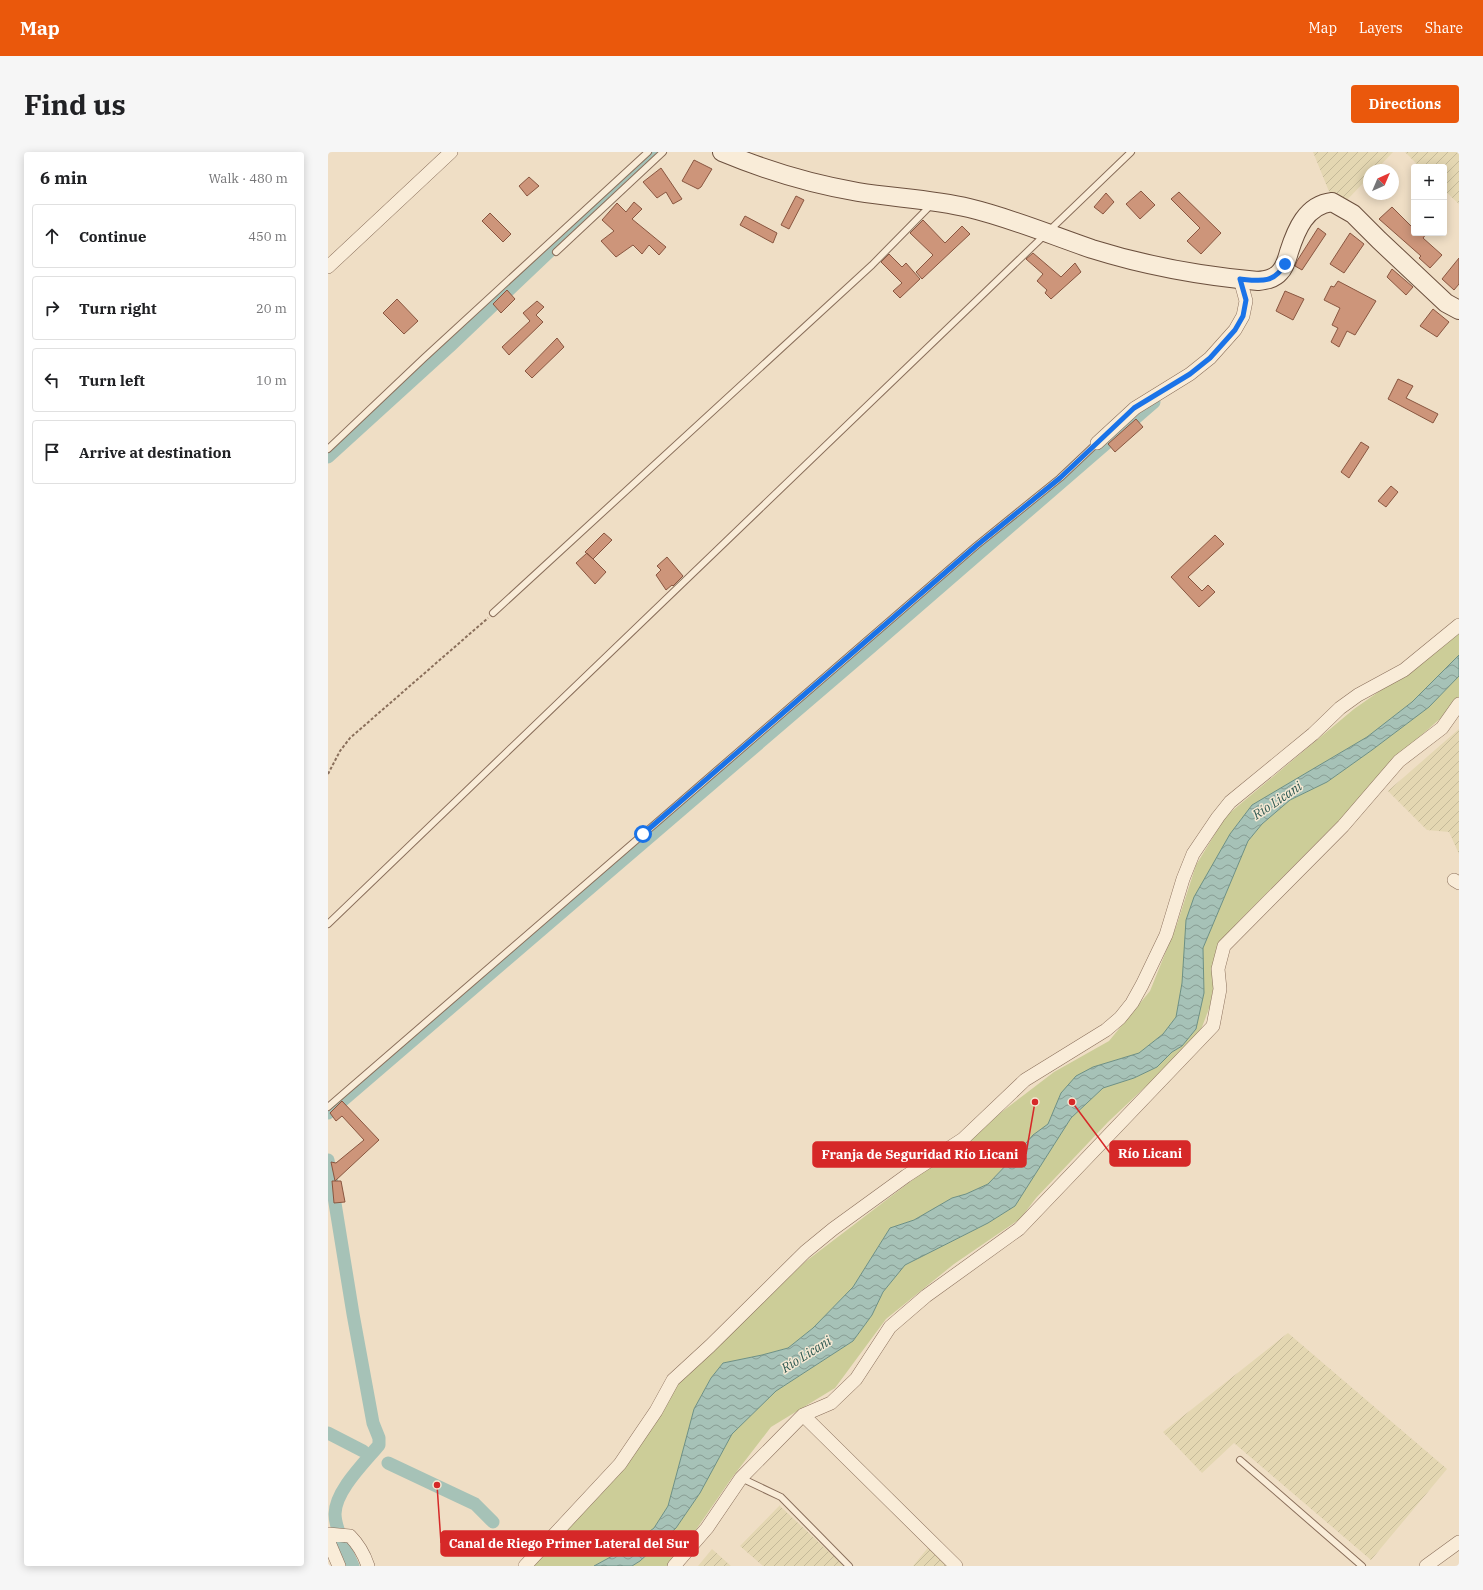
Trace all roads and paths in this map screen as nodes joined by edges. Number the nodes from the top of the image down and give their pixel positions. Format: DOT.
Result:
graph roads {
  1 [pos="451,152"];
  2 [pos="648,152"];
  3 [pos="663,152"];
  4 [pos="722,152"];
  5 [pos="1131,152"];
  6 [pos="935,200"];
  7 [pos="1048,233"];
  8 [pos="556,252"];
  9 [pos="328,267"];
  10 [pos="1240,279"];
  11 [pos="1459,310"];
  12 [pos="1097,443"];
  13 [pos="328,449"];
  14 [pos="493,613"];
  15 [pos="1459,625"];
  16 [pos="1459,704"];
  17 [pos="328,774"];
  18 [pos="328,924"];
  19 [pos="328,1107"];
  20 [pos="803,1414"];
  21 [pos="1240,1460"];
  22 [pos="741,1478"];
  23 [pos="328,1534"];
  24 [pos="328,1540"];
  25 [pos="1459,1542"];
  26 [pos="339,1566"];
  27 [pos="368,1566"];
  28 [pos="525,1566"];
  29 [pos="674,1566"];
  30 [pos="849,1566"];
  31 [pos="956,1566"];
  32 [pos="1362,1566"];
  33 [pos="1426,1566"];
  1 -- 9 [label="street"];
  2 -- 13 [label="lane"];
  3 -- 8 [label="lane"];
  4 -- 6 [label="main road"];
  5 -- 7 [label="lane"];
  6 -- 7 [label="main road"];
  6 -- 14 [label="lane"];
  7 -- 10 [label="main road"];
  7 -- 18 [label="lane"];
  10 -- 11 [label="main road"];
  10 -- 12 [label="street"];
  12 -- 19 [label="lane"];
  14 -- 17 [label="path"];
  15 -- 28 [label="street"];
  16 -- 20 [label="street"];
  20 -- 22 [label="street"];
  20 -- 31 [label="street"];
  21 -- 32 [label="lane"];
  22 -- 29 [label="street"];
  22 -- 30 [label="lane"];
  23 -- 27 [label="street"];
  24 -- 26 [label="street"];
  25 -- 33 [label="street"];
}
